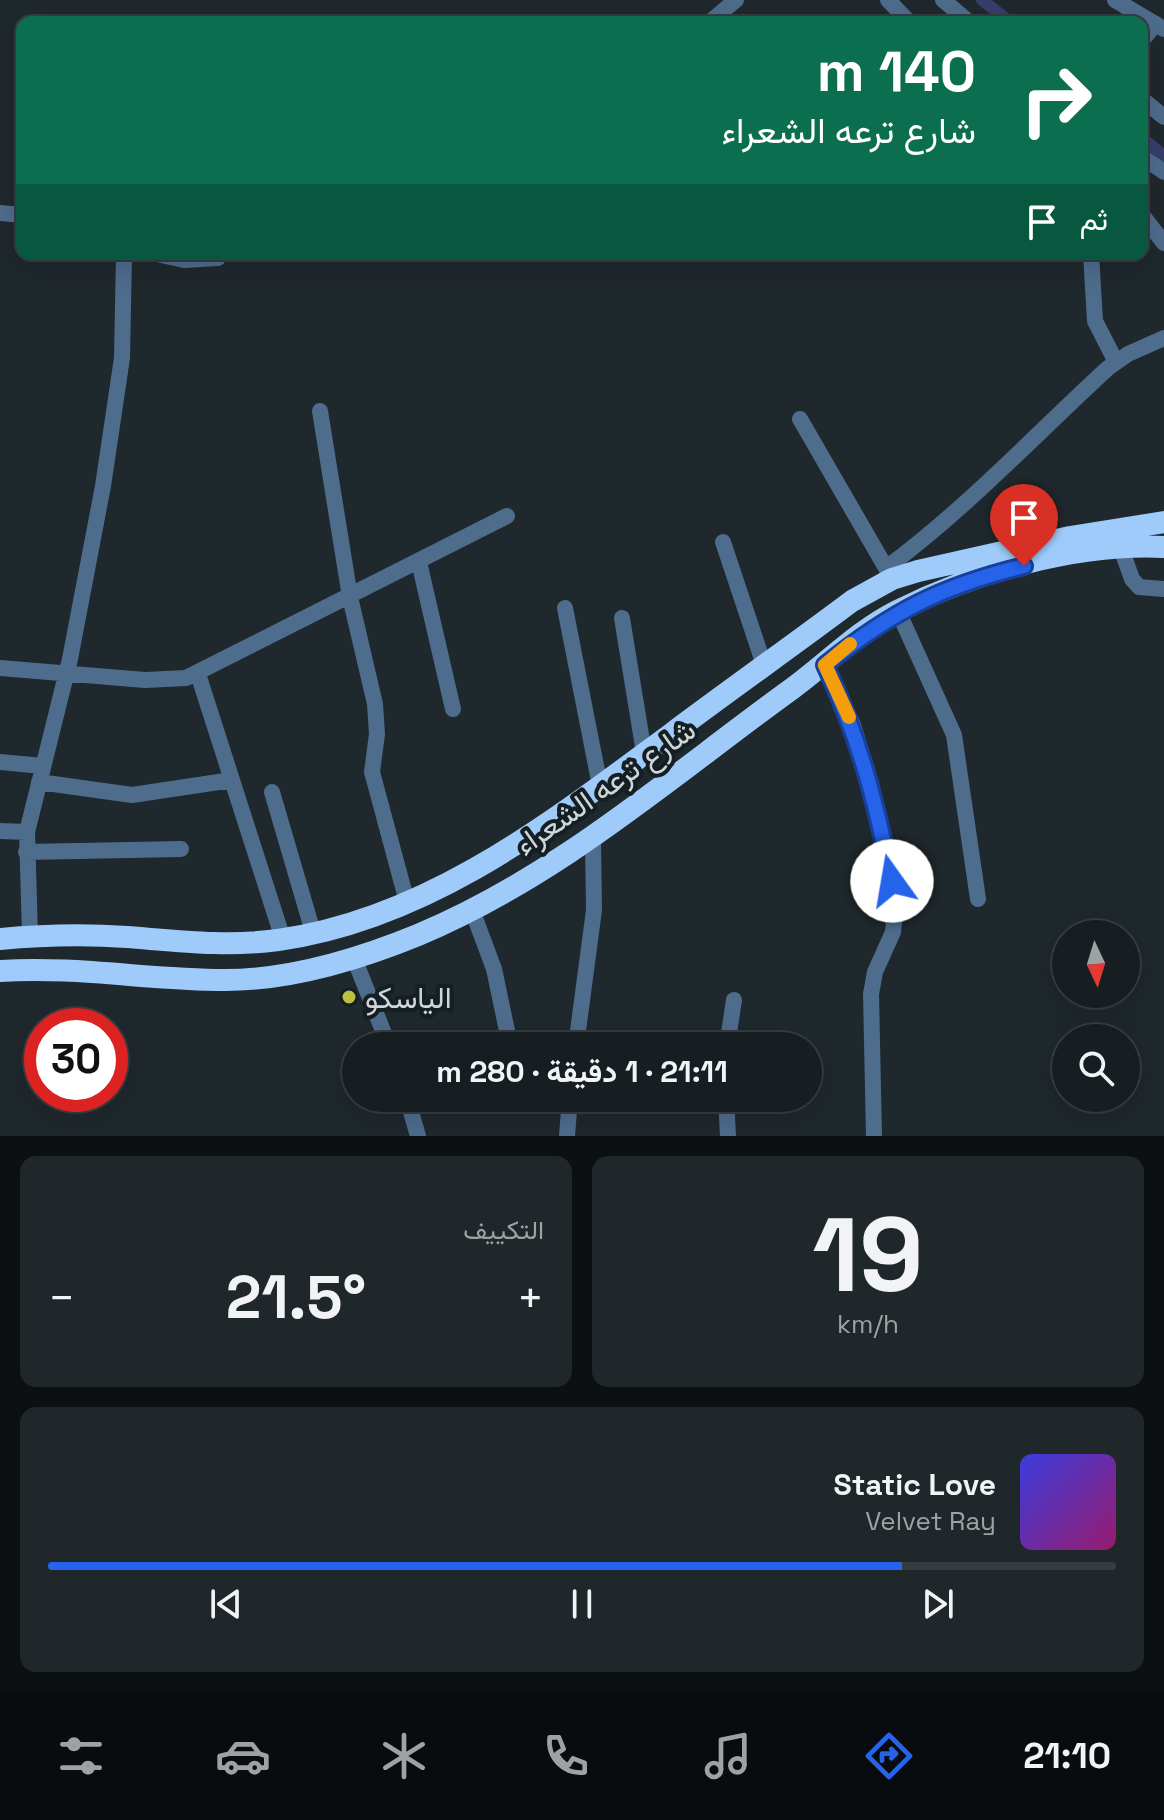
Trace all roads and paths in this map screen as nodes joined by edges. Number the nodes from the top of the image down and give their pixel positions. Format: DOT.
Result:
graph roads {
  1 [pos="736,0"];
  2 [pos="888,0"];
  3 [pos="943,0"];
  4 [pos="1115,0"];
  5 [pos="717,16"];
  6 [pos="903,16"];
  7 [pos="962,16"];
  8 [pos="1143,16"];
  9 [pos="1148,104"];
  10 [pos="1164,117"];
  11 [pos="1148,223"];
  12 [pos="1164,243"];
  13 [pos="124,260"];
  14 [pos="1091,260"];
  15 [pos="1164,338"];
  16 [pos="1116,362"];
  17 [pos="320,411"];
  18 [pos="800,419"];
  19 [pos="507,516"];
  20 [pos="1164,522"];
  21 [pos="723,542"];
  22 [pos="1164,547"];
  23 [pos="1121,548"];
  24 [pos="419,562"];
  25 [pos="918,571"];
  26 [pos="889,573"];
  27 [pos="1164,589"];
  28 [pos="867,592"];
  29 [pos="350,597"];
  30 [pos="926,599"];
  31 [pos="565,608"];
  32 [pos="892,614"];
  33 [pos="622,618"];
  34 [pos="764,665"];
  35 [pos="825,665"];
  36 [pos="0,668"];
  37 [pos="67,671"];
  38 [pos="198,674"];
  39 [pos="453,709"];
  40 [pos="644,753"];
  41 [pos="0,762"];
  42 [pos="41,774"];
  43 [pos="232,780"];
  44 [pos="600,786"];
  45 [pos="272,792"];
  46 [pos="0,831"];
  47 [pos="27,832"];
  48 [pos="593,839"];
  49 [pos="181,849"];
  50 [pos="26,852"];
  51 [pos="456,880"];
  52 [pos="978,899"];
  53 [pos="407,902"];
  54 [pos="472,910"];
  55 [pos="313,932"];
  56 [pos="30,936"];
  57 [pos="0,939"];
  58 [pos="283,939"];
  59 [pos="226,945"];
  60 [pos="354,958"];
  61 [pos="0,971"];
  62 [pos="228,980"];
  63 [pos="734,1000"];
  64 [pos="383,1032"];
  65 [pos="507,1032"];
  66 [pos="578,1032"];
  67 [pos="729,1032"];
  68 [pos="411,1112"];
  69 [pos="569,1112"];
  70 [pos="727,1112"];
  71 [pos="418,1136"];
  72 [pos="567,1136"];
  73 [pos="728,1136"];
  74 [pos="874,1136"];
  1 -- 5 [label="street"];
  2 -- 6 [label="street"];
  3 -- 7 [label="street"];
  4 -- 8 [label="street"];
  9 -- 10 [label="street"];
  11 -- 12 [label="street"];
  13 -- 37 [label="street"];
  14 -- 16 [label="street"];
  15 -- 16 [label="street"];
  16 -- 26 [label="street"];
  17 -- 29 [label="street"];
  18 -- 26 [label="street"];
  19 -- 24 [label="street"];
  20 -- 25 [label="highway, شارع ترعه الشعراء"];
  21 -- 34 [label="street"];
  22 -- 23 [label="highway, شارع ترعه الشعراء"];
  23 -- 27 [label="street"];
  23 -- 30 [label="highway, شارع ترعه الشعراء"];
  24 -- 29 [label="street"];
  24 -- 39 [label="street"];
  25 -- 26 [label="highway, شارع ترعه الشعراء"];
  25 -- 30 [label="highway"];
  26 -- 28 [label="highway, شارع ترعه الشعراء"];
  28 -- 32 [label="highway"];
  28 -- 34 [label="highway, شارع ترعه الشعراء"];
  29 -- 38 [label="street"];
  29 -- 53 [label="street"];
  30 -- 32 [label="highway, شارع ترعه الشعراء"];
  31 -- 44 [label="street"];
  32 -- 35 [label="highway, شارع ترعه الشعراء"];
  32 -- 52 [label="street"];
  33 -- 40 [label="street"];
  34 -- 40 [label="highway, شارع ترعه الشعراء"];
  35 -- 48 [label="highway, شارع ترعه الشعراء"];
  35 -- 74 [label="street"];
  36 -- 37 [label="street"];
  37 -- 38 [label="street"];
  37 -- 42 [label="street"];
  38 -- 43 [label="street"];
  40 -- 44 [label="highway, شارع ترعه الشعراء"];
  41 -- 42 [label="street"];
  42 -- 43 [label="street"];
  42 -- 47 [label="street"];
  43 -- 58 [label="street"];
  44 -- 51 [label="highway, شارع ترعه الشعراء"];
  45 -- 55 [label="street"];
  46 -- 47 [label="street"];
  47 -- 50 [label="street"];
  48 -- 54 [label="highway, شارع ترعه الشعراء"];
  48 -- 66 [label="street"];
  49 -- 50 [label="street"];
  50 -- 56 [label="street"];
  51 -- 53 [label="highway, شارع ترعه الشعراء"];
  51 -- 54 [label="highway"];
  53 -- 55 [label="highway, شارع ترعه الشعراء"];
  54 -- 60 [label="highway, شارع ترعه الشعراء"];
  54 -- 65 [label="street"];
  55 -- 58 [label="highway, شارع ترعه الشعراء"];
  56 -- 57 [label="highway, شارع ترعه الشعراء"];
  56 -- 59 [label="highway, شارع ترعه الشعراء"];
  58 -- 59 [label="highway, شارع ترعه الشعراء"];
  59 -- 62 [label="highway"];
  60 -- 62 [label="highway, شارع ترعه الشعراء"];
  60 -- 64 [label="street"];
  61 -- 62 [label="highway, شارع ترعه الشعراء"];
  63 -- 67 [label="street"];
  68 -- 71 [label="street"];
  69 -- 72 [label="street"];
  70 -- 73 [label="street"];
}
